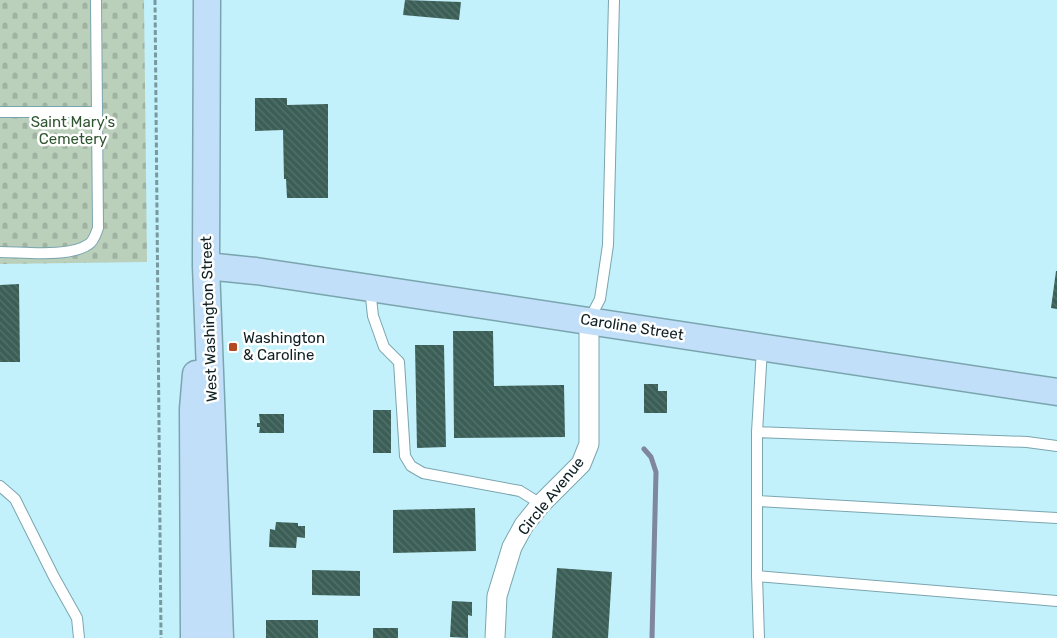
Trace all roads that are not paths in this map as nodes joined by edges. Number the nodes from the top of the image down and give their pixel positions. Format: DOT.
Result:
graph roads {
  1 [pos="96,0"];
  2 [pos="207,0"];
  3 [pos="614,0"];
  4 [pos="0,112"];
  5 [pos="97,112"];
  6 [pos="0,252"];
  7 [pos="206,266"];
  8 [pos="370,288"];
  9 [pos="589,321"];
  10 [pos="762,348"];
  11 [pos="1057,392"];
  12 [pos="757,432"];
  13 [pos="1057,446"];
  14 [pos="0,486"];
  15 [pos="758,501"];
  16 [pos="541,504"];
  17 [pos="1057,518"];
  18 [pos="757,576"];
  19 [pos="1057,601"];
  20 [pos="79,638"];
  21 [pos="194,638"];
  22 [pos="220,638"];
  23 [pos="495,638"];
  24 [pos="759,638"];
  1 -- 5 [label="lane"];
  2 -- 7 [label="main road, West Washington Street"];
  3 -- 9 [label="lane"];
  4 -- 5 [label="lane"];
  5 -- 6 [label="lane"];
  7 -- 8 [label="main road, Caroline Street"];
  7 -- 21 [label="main road"];
  7 -- 22 [label="main road, West Washington Street"];
  8 -- 9 [label="main road, Caroline Street"];
  8 -- 16 [label="lane"];
  9 -- 10 [label="main road, Caroline Street"];
  9 -- 16 [label="street, Circle Avenue"];
  10 -- 11 [label="main road, Caroline Street"];
  10 -- 12 [label="lane"];
  12 -- 13 [label="lane"];
  12 -- 15 [label="lane"];
  14 -- 20 [label="lane"];
  15 -- 17 [label="lane"];
  15 -- 18 [label="lane"];
  16 -- 23 [label="street, Circle Avenue"];
  18 -- 19 [label="lane"];
  18 -- 24 [label="lane"];
}
